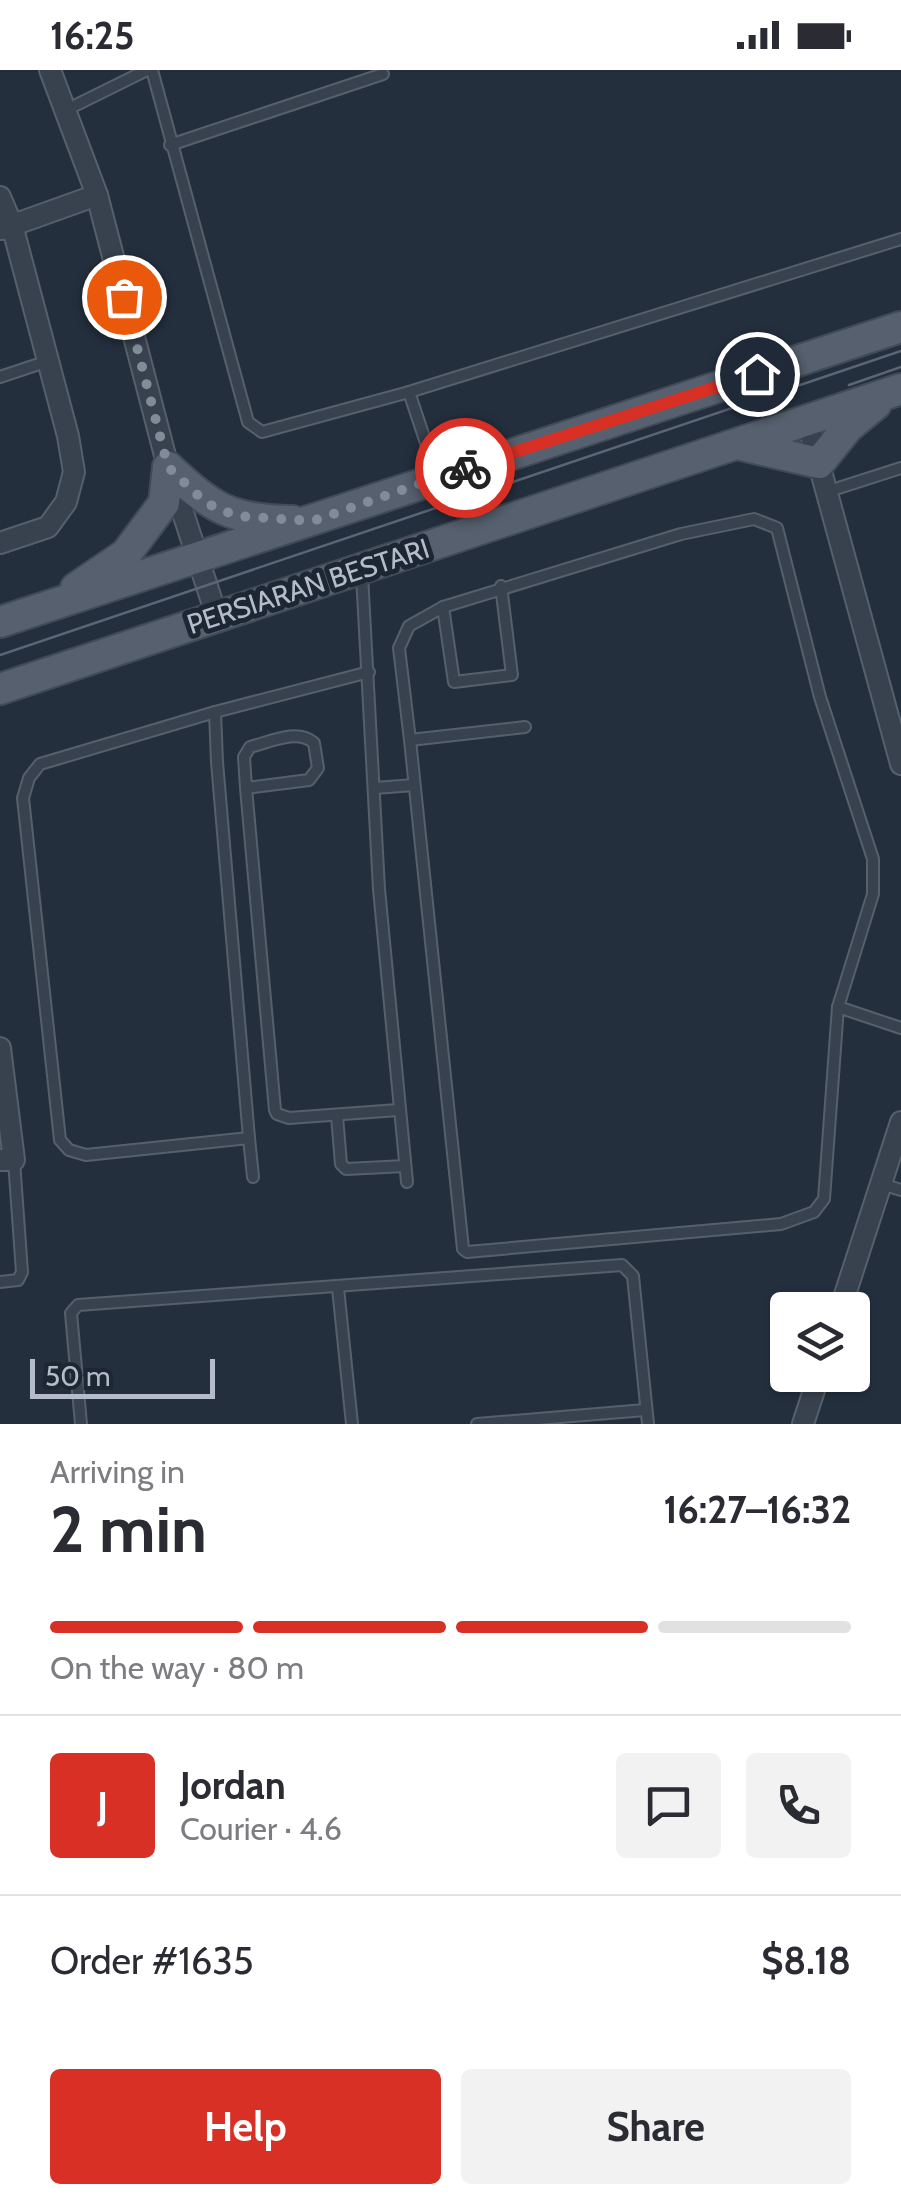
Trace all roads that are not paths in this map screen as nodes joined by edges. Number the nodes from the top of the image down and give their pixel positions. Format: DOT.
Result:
graph roads {
  1 [pos="50,70"];
  2 [pos="149,70"];
  3 [pos="383,74"];
  4 [pos="66,110"];
  5 [pos="170,145"];
  6 [pos="97,195"];
  7 [pos="0,198"];
  8 [pos="6,227"];
  9 [pos="901,239"];
  10 [pos="901,326"];
  11 [pos="48,361"];
  12 [pos="0,377"];
  13 [pos="895,390"];
  14 [pos="408,392"];
  15 [pos="806,420"];
  16 [pos="737,444"];
  17 [pos="168,467"];
  18 [pos="901,468"];
  19 [pos="437,476"];
  20 [pos="821,478"];
  21 [pos="313,521"];
  22 [pos="0,542"];
  23 [pos="196,560"];
  24 [pos="362,569"];
  25 [pos="501,586"];
  26 [pos="48,606"];
  27 [pos="442,607"];
  28 [pos="217,617"];
  29 [pos="0,622"];
  30 [pos="369,672"];
  31 [pos="0,689"];
  32 [pos="215,712"];
  33 [pos="525,728"];
  34 [pos="410,740"];
  35 [pos="901,764"];
  36 [pos="414,785"];
  37 [pos="246,788"];
  38 [pos="374,788"];
  39 [pos="838,1007"];
  40 [pos="901,1028"];
  41 [pos="0,1048"];
  42 [pos="398,1110"];
  43 [pos="336,1116"];
  44 [pos="901,1122"];
  45 [pos="249,1138"];
  46 [pos="7,1160"];
  47 [pos="405,1166"];
  48 [pos="253,1177"];
  49 [pos="407,1182"];
  50 [pos="891,1187"];
  51 [pos="0,1282"];
  52 [pos="338,1288"];
  53 [pos="847,1292"];
  54 [pos="813,1392"];
  55 [pos="646,1410"];
  56 [pos="81,1424"];
  57 [pos="352,1424"];
  58 [pos="477,1424"];
  59 [pos="648,1424"];
  60 [pos="802,1424"];
  1 -- 4 [label="street"];
  2 -- 4 [label="lane"];
  2 -- 5 [label="lane"];
  3 -- 5 [label="lane"];
  4 -- 6 [label="street"];
  5 -- 14 [label="lane"];
  6 -- 8 [label="street"];
  6 -- 17 [label="street"];
  7 -- 8 [label="street"];
  8 -- 11 [label="street"];
  9 -- 14 [label="lane"];
  10 -- 19 [label="main road"];
  11 -- 12 [label="lane"];
  11 -- 22 [label="street"];
  13 -- 15 [label="main road, PERSIARAN BESTARI"];
  13 -- 20 [label="main road"];
  14 -- 19 [label="lane"];
  15 -- 16 [label="main road, PERSIARAN BESTARI"];
  15 -- 20 [label="street"];
  16 -- 20 [label="main road"];
  16 -- 24 [label="main road, PERSIARAN BESTARI"];
  17 -- 21 [label="main road"];
  17 -- 23 [label="street"];
  17 -- 26 [label="main road"];
  18 -- 20 [label="lane"];
  19 -- 21 [label="main road"];
  20 -- 35 [label="street"];
  21 -- 23 [label="main road"];
  23 -- 26 [label="main road"];
  23 -- 28 [label="street"];
  24 -- 28 [label="main road, PERSIARAN BESTARI"];
  24 -- 30 [label="lane"];
  25 -- 27 [label="lane"];
  25 -- 27 [label="lane"];
  25 -- 39 [label="lane"];
  26 -- 29 [label="main road"];
  27 -- 34 [label="lane"];
  28 -- 31 [label="main road, PERSIARAN BESTARI"];
  30 -- 32 [label="lane"];
  30 -- 38 [label="lane"];
  32 -- 45 [label="lane"];
  32 -- 45 [label="lane"];
  33 -- 34 [label="lane"];
  34 -- 36 [label="lane"];
  36 -- 38 [label="lane"];
  36 -- 39 [label="lane"];
  37 -- 37 [label="lane"];
  37 -- 43 [label="lane"];
  38 -- 42 [label="lane"];
  39 -- 40 [label="lane"];
  41 -- 46 [label="street"];
  42 -- 43 [label="lane"];
  42 -- 47 [label="lane"];
  43 -- 47 [label="lane"];
  44 -- 50 [label="street"];
  45 -- 48 [label="lane"];
  46 -- 51 [label="lane"];
  47 -- 49 [label="lane"];
  50 -- 53 [label="street"];
  52 -- 55 [label="lane"];
  52 -- 56 [label="lane"];
  52 -- 57 [label="lane"];
  54 -- 60 [label="street"];
  55 -- 58 [label="lane"];
  55 -- 59 [label="lane"];
}
